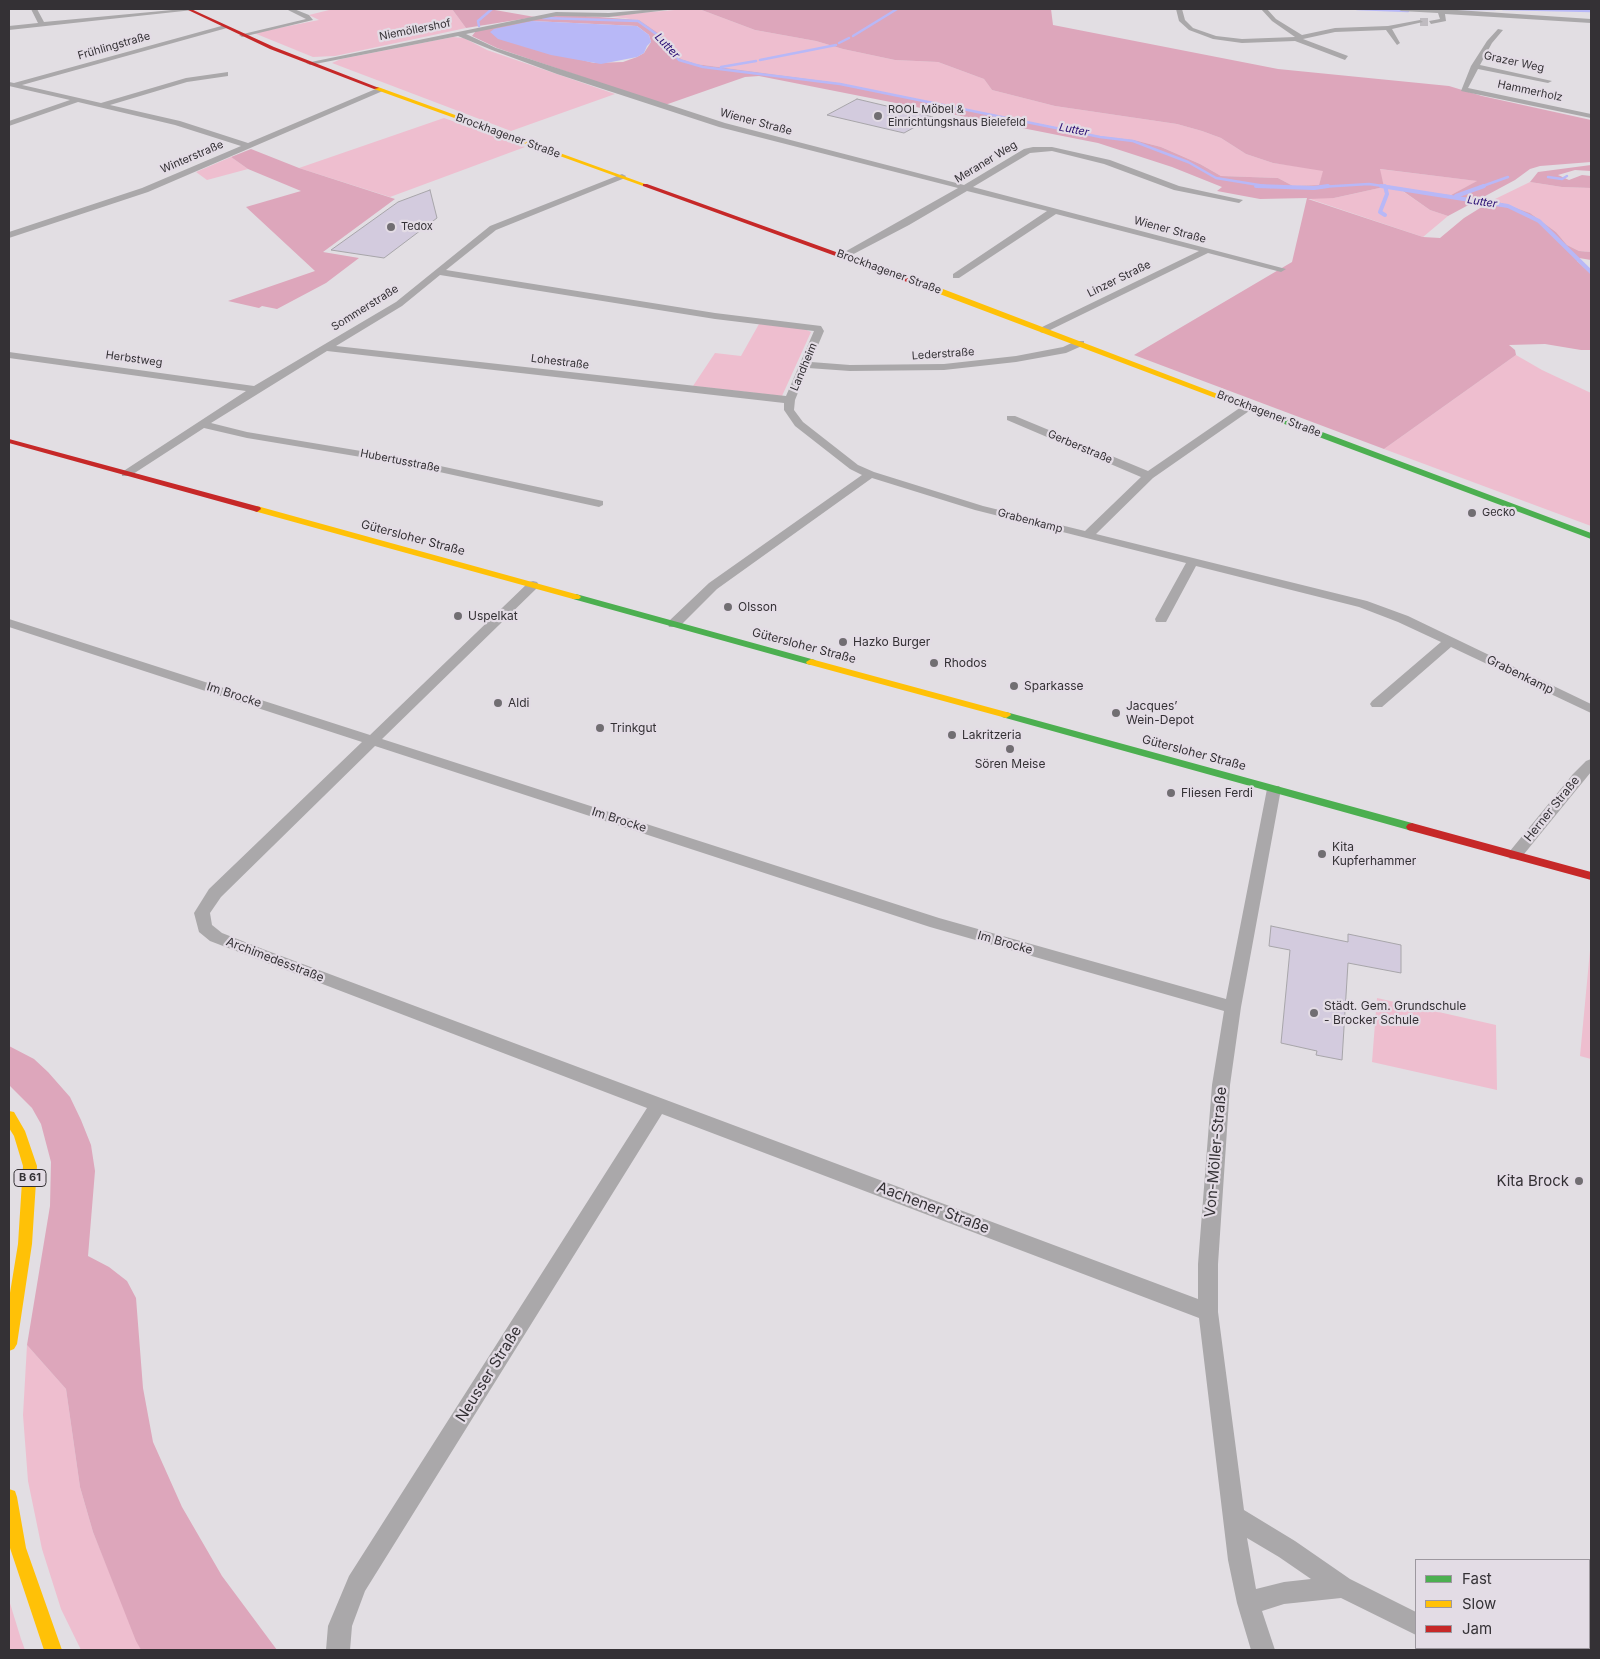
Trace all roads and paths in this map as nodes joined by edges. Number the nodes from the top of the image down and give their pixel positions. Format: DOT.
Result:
graph roads {
  1 [pos="34,9"];
  2 [pos="189,9"];
  3 [pos="289,9"];
  4 [pos="673,9"];
  5 [pos="1179,9"];
  6 [pos="1264,9"];
  7 [pos="1401,9"];
  8 [pos="1424,9"];
  9 [pos="1440,10"];
  10 [pos="1591,21"];
  11 [pos="1420,22"];
  12 [pos="1431,22"];
  13 [pos="42,25"];
  14 [pos="225,27"];
  15 [pos="9,28"];
  16 [pos="1388,28"];
  17 [pos="1500,30"];
  18 [pos="458,33"];
  19 [pos="242,34"];
  20 [pos="1298,38"];
  21 [pos="1397,43"];
  22 [pos="1345,58"];
  23 [pos="310,63"];
  24 [pos="1475,66"];
  25 [pos="225,74"];
  26 [pos="1548,81"];
  27 [pos="11,85"];
  28 [pos="381,90"];
  29 [pos="78,100"];
  30 [pos="102,105"];
  31 [pos="1591,116"];
  32 [pos="9,124"];
  33 [pos="248,146"];
  34 [pos="622,176"];
  35 [pos="966,187"];
  36 [pos="1239,200"];
  37 [pos="1054,211"];
  38 [pos="9,235"];
  39 [pos="1205,251"];
  40 [pos="844,256"];
  41 [pos="1281,269"];
  42 [pos="438,272"];
  43 [pos="956,276"];
  44 [pos="1044,330"];
  45 [pos="1080,343"];
  46 [pos="327,348"];
  47 [pos="9,356"];
  48 [pos="804,365"];
  49 [pos="256,389"];
  50 [pos="790,400"];
  51 [pos="1248,407"];
  52 [pos="1011,418"];
  53 [pos="201,424"];
  54 [pos="9,441"];
  55 [pos="126,474"];
  56 [pos="870,474"];
  57 [pos="1149,476"];
  58 [pos="599,503"];
  59 [pos="1087,536"];
  60 [pos="1591,536"];
  61 [pos="1192,563"];
  62 [pos="533,585"];
  63 [pos="1161,619"];
  64 [pos="9,623"];
  65 [pos="674,624"];
  66 [pos="1450,641"];
  67 [pos="1377,704"];
  68 [pos="1591,709"];
  69 [pos="375,740"];
  70 [pos="1591,764"];
  71 [pos="1274,789"];
  72 [pos="1515,855"];
  73 [pos="1591,876"];
  74 [pos="1233,1007"];
  75 [pos="658,1105"];
  76 [pos="9,1116"];
  77 [pos="1208,1312"];
  78 [pos="9,1344"];
  79 [pos="9,1497"];
  80 [pos="1234,1517"];
  81 [pos="1342,1586"];
  82 [pos="1248,1603"];
  83 [pos="1415,1623"];
  84 [pos="53,1650"];
  85 [pos="338,1650"];
  86 [pos="1263,1650"];
  1 -- 13 [label="street"];
  2 -- 13 [label="street"];
  2 -- 14 [label="main road, Brockhagener Straße"];
  3 -- 19 [label="street"];
  4 -- 18 [label="street, Niemöllershof"];
  5 -- 20 [label="street"];
  6 -- 20 [label="street"];
  7 -- 8 [label="street"];
  8 -- 9 [label="street"];
  9 -- 10 [label="street"];
  9 -- 12 [label="street"];
  11 -- 16 [label="street"];
  13 -- 15 [label="street"];
  14 -- 19 [label="main road, Brockhagener Straße"];
  14 -- 27 [label="street, Frühlingstraße"];
  16 -- 20 [label="street"];
  16 -- 21 [label="street"];
  17 -- 24 [label="street"];
  18 -- 23 [label="street, Niemöllershof"];
  18 -- 35 [label="street, Wiener Straße"];
  19 -- 23 [label="main road, Brockhagener Straße"];
  20 -- 22 [label="street"];
  23 -- 28 [label="main road, Brockhagener Straße"];
  24 -- 26 [label="street, Grazer Weg"];
  24 -- 31 [label="street, Hammerholz"];
  25 -- 30 [label="street"];
  27 -- 29 [label="street"];
  28 -- 33 [label="street, Winterstraße"];
  28 -- 34 [label="main road, Brockhagener Straße"];
  29 -- 30 [label="street"];
  29 -- 32 [label="street"];
  30 -- 33 [label="street"];
  33 -- 38 [label="street, Winterstraße"];
  34 -- 40 [label="main road, Brockhagener Straße"];
  34 -- 42 [label="street, Sommerstraße"];
  35 -- 36 [label="street, Meraner Weg"];
  35 -- 37 [label="street, Wiener Straße"];
  35 -- 40 [label="street, Meraner Weg"];
  37 -- 39 [label="street, Wiener Straße"];
  37 -- 43 [label="street"];
  39 -- 41 [label="street, Wiener Straße"];
  39 -- 44 [label="street, Linzer Straße"];
  40 -- 44 [label="main road, Brockhagener Straße"];
  42 -- 46 [label="street, Sommerstraße"];
  42 -- 48 [label="street, Landheim"];
  44 -- 45 [label="main road, Brockhagener Straße"];
  45 -- 48 [label="street, Lederstraße"];
  45 -- 51 [label="main road, Brockhagener Straße"];
  46 -- 49 [label="street, Sommerstraße"];
  46 -- 50 [label="street, Lohestraße"];
  47 -- 49 [label="street, Herbstweg"];
  48 -- 50 [label="street, Landheim"];
  49 -- 53 [label="street, Sommerstraße"];
  50 -- 56 [label="street, Landheim"];
  51 -- 57 [label="street"];
  51 -- 60 [label="main road, Brockhagener Straße"];
  52 -- 57 [label="street, Gerberstraße"];
  53 -- 55 [label="street, Sommerstraße"];
  53 -- 58 [label="street, Hubertusstraße"];
  54 -- 55 [label="main road, Gütersloher Straße"];
  55 -- 62 [label="main road, Gütersloher Straße"];
  56 -- 59 [label="street, Grabenkamp"];
  56 -- 65 [label="street"];
  57 -- 59 [label="street"];
  59 -- 61 [label="street, Grabenkamp"];
  61 -- 63 [label="street"];
  61 -- 66 [label="street, Grabenkamp"];
  62 -- 65 [label="main road, Gütersloher Straße"];
  62 -- 69 [label="street, Archimedesstraße"];
  64 -- 69 [label="street, Im Brocke"];
  65 -- 71 [label="main road, Gütersloher Straße"];
  66 -- 67 [label="street"];
  66 -- 68 [label="street, Grabenkamp"];
  69 -- 74 [label="street, Im Brocke"];
  69 -- 75 [label="street, Archimedesstraße"];
  70 -- 72 [label="street, Herner Straße"];
  71 -- 72 [label="main road, Gütersloher Straße"];
  71 -- 74 [label="street, Von-Möller-Straße"];
  72 -- 73 [label="main road, Gütersloher Straße"];
  74 -- 77 [label="street, Von-Möller-Straße"];
  75 -- 77 [label="street, Aachener Straße"];
  75 -- 85 [label="street, Neusser Straße"];
  76 -- 78 [label="main road, B 61"];
  77 -- 80 [label="street, Von-Möller-Straße"];
  79 -- 84 [label="main road"];
  80 -- 81 [label="street"];
  80 -- 82 [label="street, Von-Möller-Straße"];
  81 -- 82 [label="street"];
  81 -- 83 [label="street"];
  82 -- 86 [label="street, Von-Möller-Straße"];
}
